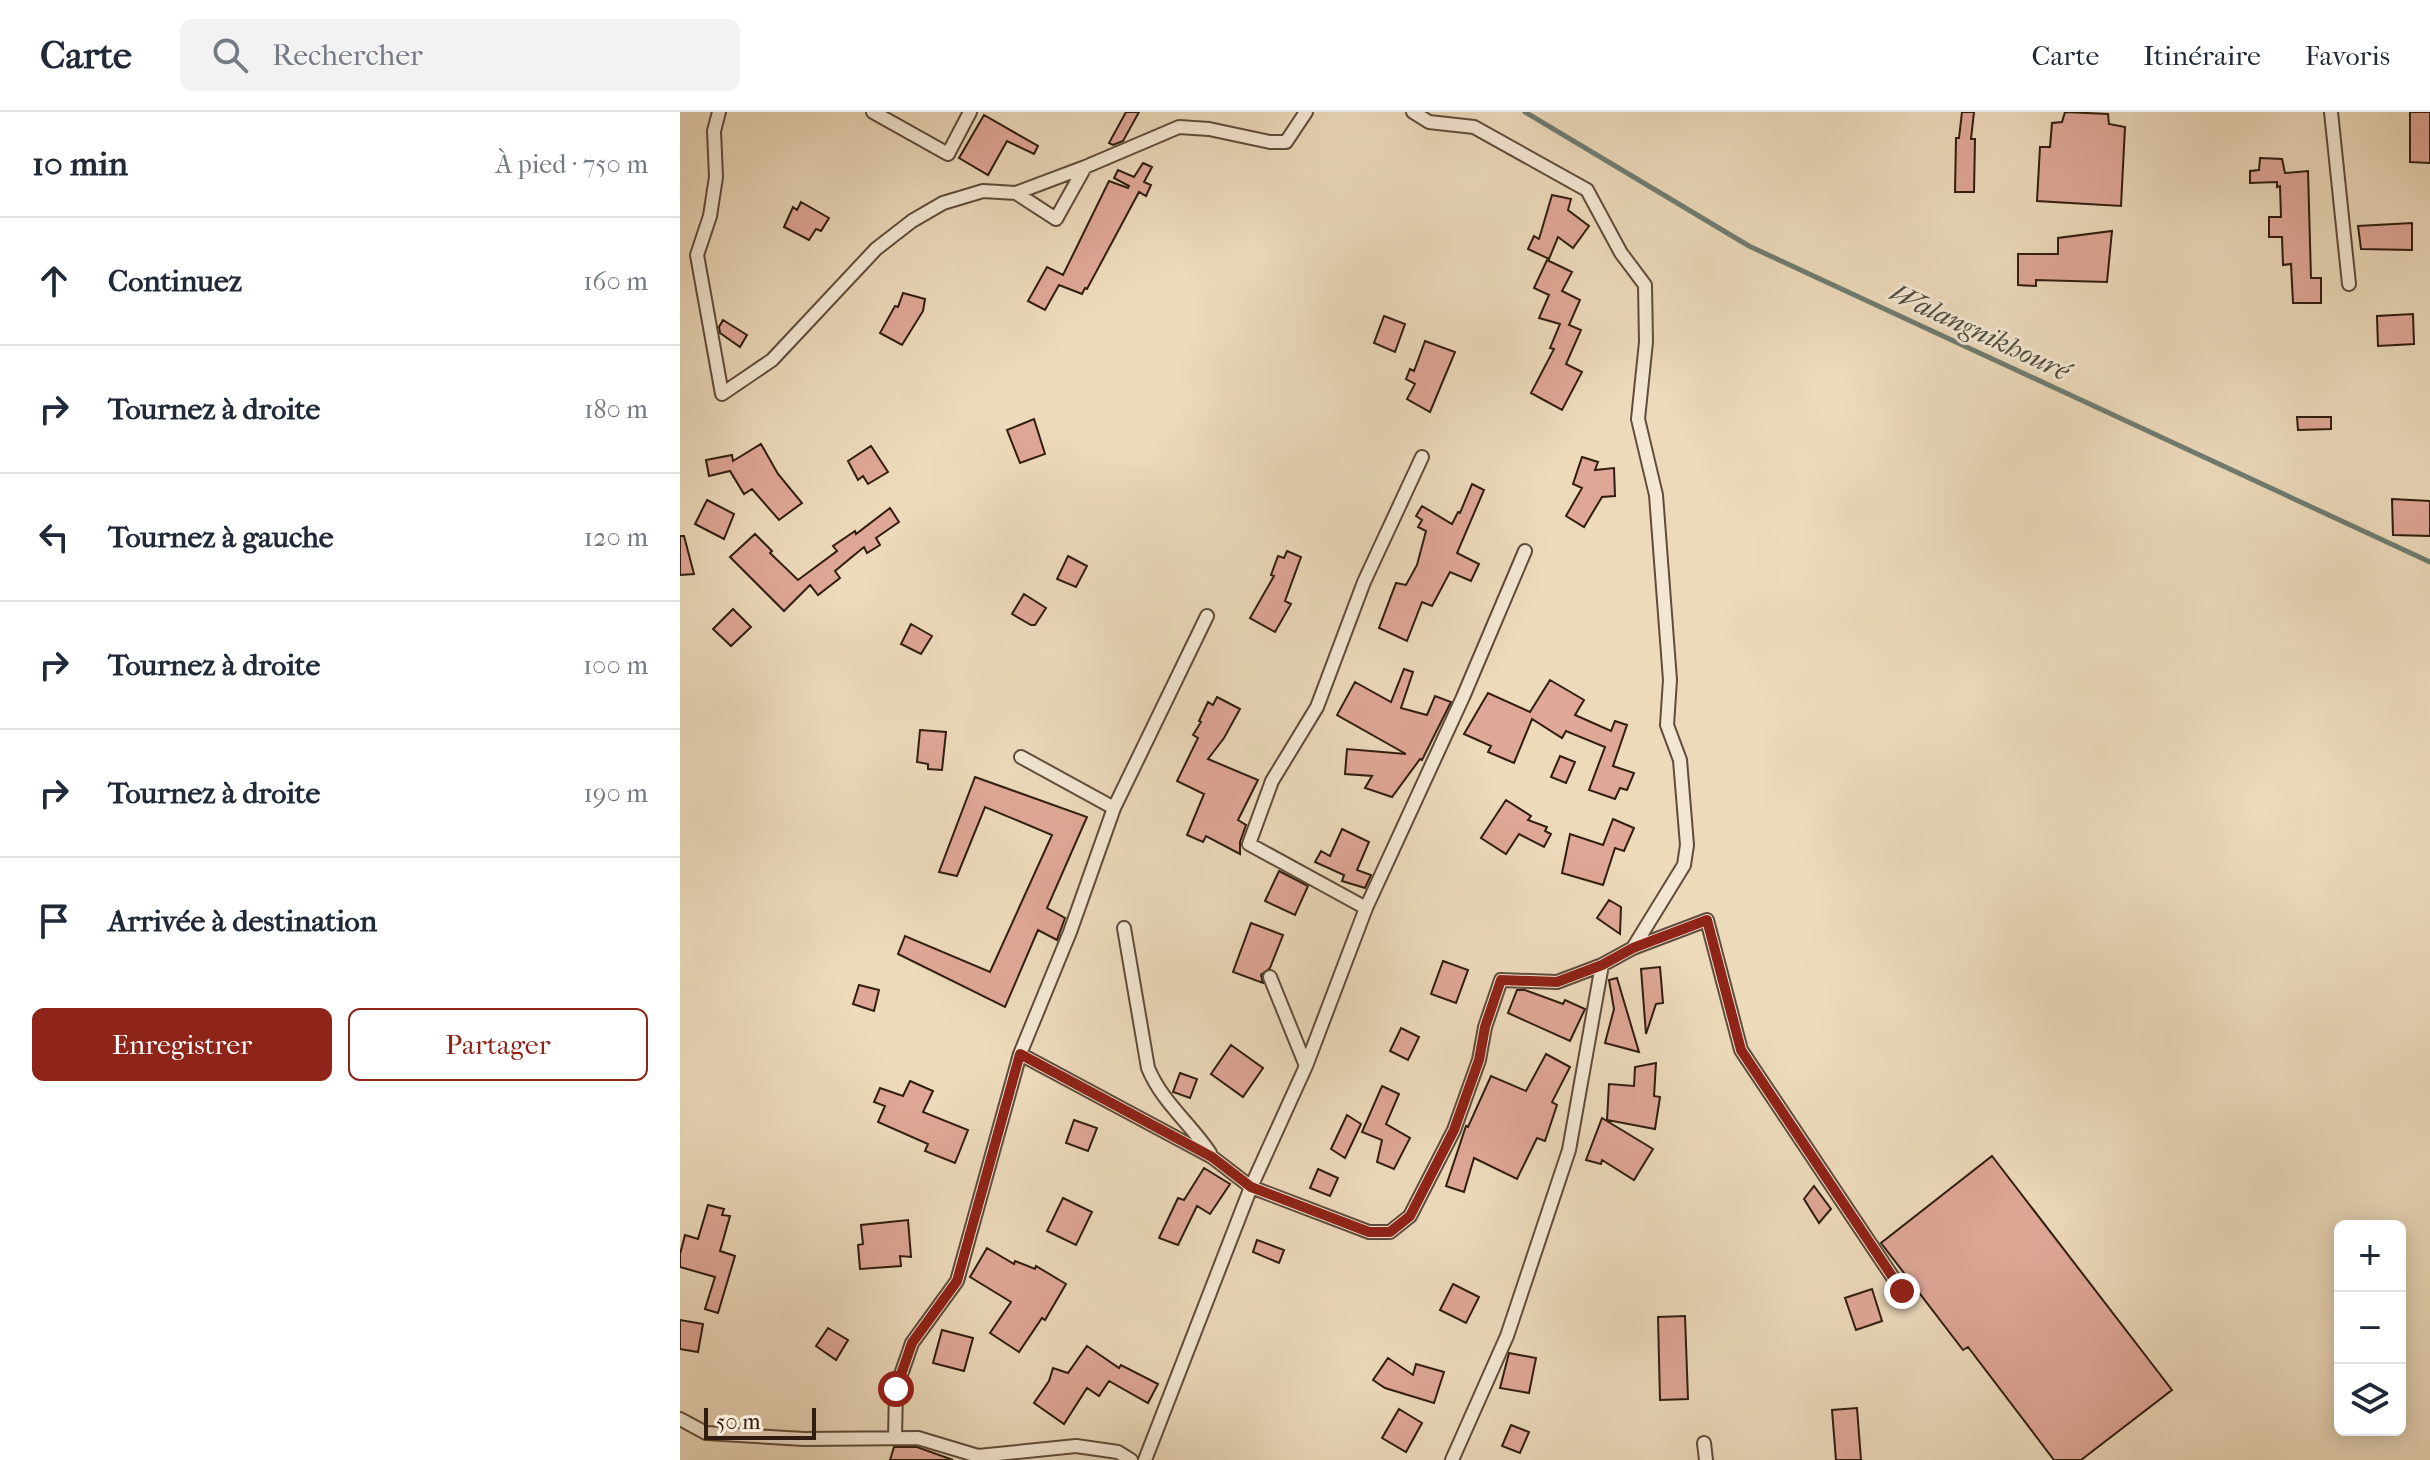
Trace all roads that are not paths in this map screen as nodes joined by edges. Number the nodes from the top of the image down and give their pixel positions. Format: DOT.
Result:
graph roads {
  1 [pos="719,112"];
  2 [pos="873,112"];
  3 [pos="970,112"];
  4 [pos="1306,112"];
  5 [pos="1413,112"];
  6 [pos="2331,112"];
  7 [pos="1085,167"];
  8 [pos="1016,193"];
  9 [pos="2349,284"];
  10 [pos="1422,457"];
  11 [pos="1525,551"];
  12 [pos="1207,616"];
  13 [pos="1021,757"];
  14 [pos="1114,808"];
  15 [pos="1366,908"];
  16 [pos="1124,928"];
  17 [pos="1633,948"];
  18 [pos="1602,965"];
  19 [pos="1270,977"];
  20 [pos="1020,1054"];
  21 [pos="1306,1066"];
  22 [pos="1212,1157"];
  23 [pos="1251,1187"];
  24 [pos="1902,1291"];
  25 [pos="680,1419"];
  26 [pos="895,1438"];
  27 [pos="1704,1443"];
  28 [pos="1147,1459"];
  29 [pos="1131,1460"];
  30 [pos="1452,1460"];
  31 [pos="1706,1460"];
  1 -- 8 [label="street"];
  2 -- 3 [label="street"];
  4 -- 7 [label="street"];
  5 -- 17 [label="street"];
  6 -- 9 [label="street"];
  7 -- 8 [label="street"];
  7 -- 8 [label="street"];
  10 -- 15 [label="street"];
  11 -- 15 [label="street"];
  12 -- 14 [label="street"];
  13 -- 14 [label="street"];
  14 -- 20 [label="street"];
  15 -- 21 [label="street"];
  16 -- 22 [label="street"];
  17 -- 18 [label="street"];
  17 -- 24 [label="street"];
  18 -- 23 [label="street"];
  18 -- 30 [label="street"];
  19 -- 21 [label="street"];
  20 -- 22 [label="street"];
  20 -- 26 [label="street"];
  21 -- 23 [label="street"];
  22 -- 23 [label="street"];
  23 -- 28 [label="street"];
  25 -- 26 [label="street"];
  26 -- 29 [label="street"];
  27 -- 31 [label="street"];
}
